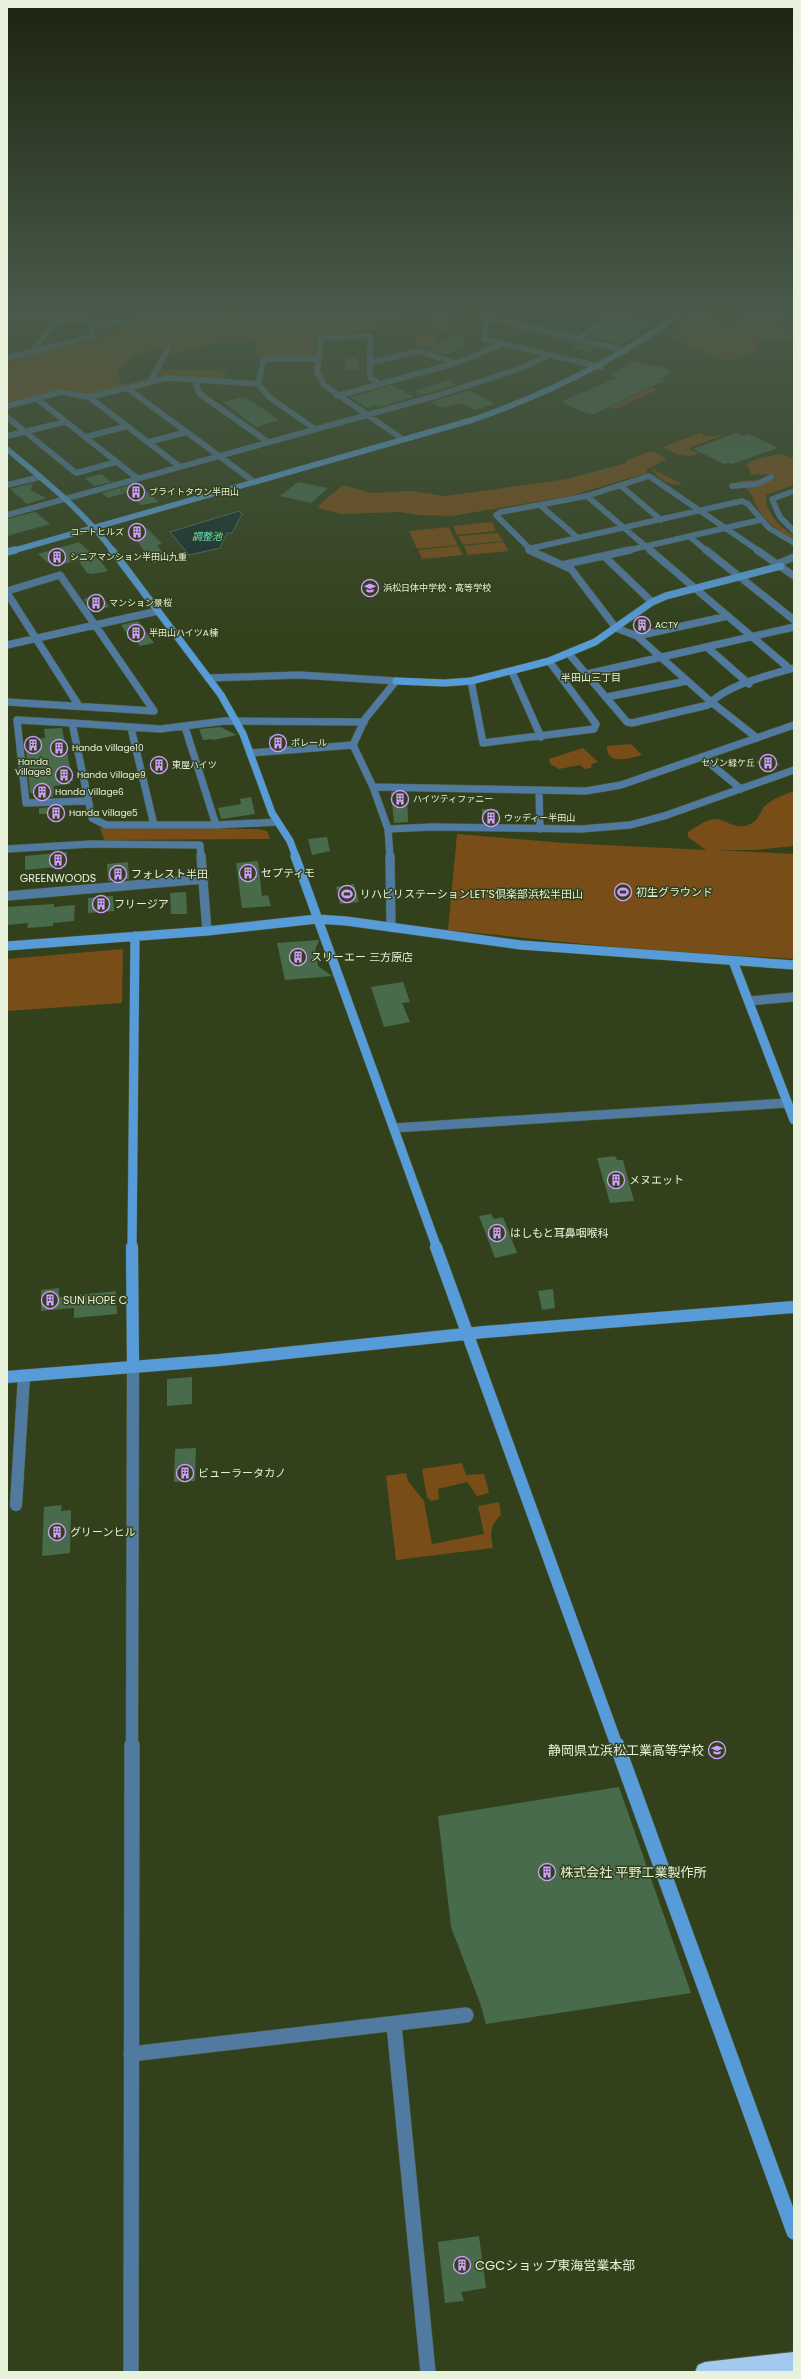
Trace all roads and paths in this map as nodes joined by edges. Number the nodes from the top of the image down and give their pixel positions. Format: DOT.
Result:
graph roads {
  1 [pos="11,420"];
  2 [pos="63,420"];
  3 [pos="120,420"];
  4 [pos="171,420"];
  5 [pos="237,420"];
  6 [pos="302,420"];
  7 [pos="348,420"];
  8 [pos="374,420"];
  9 [pos="472,420"];
  10 [pos="65,422"];
  11 [pos="128,426"];
  12 [pos="315,429"];
  13 [pos="26,432"];
  14 [pos="187,432"];
  15 [pos="7,436"];
  16 [pos="85,437"];
  17 [pos="402,438"];
  18 [pos="148,442"];
  19 [pos="268,442"];
  20 [pos="7,449"];
  21 [pos="219,455"];
  22 [pos="116,462"];
  23 [pos="179,466"];
  24 [pos="40,476"];
  25 [pos="771,477"];
  26 [pos="137,478"];
  27 [pos="253,481"];
  28 [pos="7,485"];
  29 [pos="620,486"];
  30 [pos="732,486"];
  31 [pos="794,491"];
  32 [pos="587,496"];
  33 [pos="65,498"];
  34 [pos="541,506"];
  35 [pos="700,510"];
  36 [pos="7,514"];
  37 [pos="662,520"];
  38 [pos="760,520"];
  39 [pos="95,527"];
  40 [pos="625,528"];
  41 [pos="727,528"];
  42 [pos="794,531"];
  43 [pos="690,537"];
  44 [pos="578,538"];
  45 [pos="794,543"];
  46 [pos="648,546"];
  47 [pos="528,549"];
  48 [pos="7,552"];
  49 [pos="604,556"];
  50 [pos="794,557"];
  51 [pos="794,563"];
  52 [pos="562,565"];
  53 [pos="781,566"];
  54 [pos="794,568"];
  55 [pos="739,576"];
  56 [pos="794,576"];
  57 [pos="694,587"];
  58 [pos="7,592"];
  59 [pos="652,602"];
  60 [pos="158,611"];
  61 [pos="728,616"];
  62 [pos="794,620"];
  63 [pos="95,625"];
  64 [pos="794,627"];
  65 [pos="616,628"];
  66 [pos="637,636"];
  67 [pos="753,637"];
  68 [pos="37,639"];
  69 [pos="7,645"];
  70 [pos="708,648"];
  71 [pos="570,654"];
  72 [pos="662,658"];
  73 [pos="548,662"];
  74 [pos="792,668"];
  75 [pos="512,672"];
  76 [pos="587,674"];
  77 [pos="208,678"];
  78 [pos="396,681"];
  79 [pos="471,681"];
  80 [pos="687,681"];
  81 [pos="749,684"];
  82 [pos="607,697"];
  83 [pos="710,701"];
  84 [pos="7,702"];
  85 [pos="79,706"];
  86 [pos="236,721"];
  87 [pos="364,722"];
  88 [pos="72,723"];
  89 [pos="794,725"];
  90 [pos="185,727"];
  91 [pos="131,728"];
  92 [pos="541,737"];
  93 [pos="757,738"];
  94 [pos="353,745"];
  95 [pos="250,753"];
  96 [pos="702,757"];
  97 [pos="794,770"];
  98 [pos="373,787"];
  99 [pos="741,789"];
  100 [pos="539,791"];
  101 [pos="87,802"];
  102 [pos="277,822"];
  103 [pos="154,825"];
  104 [pos="216,826"];
  105 [pos="388,829"];
  106 [pos="540,829"];
  107 [pos="7,849"];
  108 [pos="204,879"];
  109 [pos="7,896"];
  110 [pos="317,919"];
  111 [pos="391,927"];
  112 [pos="207,931"];
  113 [pos="135,936"];
  114 [pos="7,946"];
  115 [pos="733,961"];
  116 [pos="794,965"];
  117 [pos="794,997"];
  118 [pos="749,1001"];
  119 [pos="787,1103"];
  120 [pos="794,1120"];
  121 [pos="394,1128"];
  122 [pos="794,1307"];
  123 [pos="467,1334"];
  124 [pos="133,1366"];
  125 [pos="24,1376"];
  126 [pos="7,1377"];
  127 [pos="16,1505"];
  128 [pos="466,2015"];
  129 [pos="394,2025"];
  130 [pos="131,2054"];
  131 [pos="794,2232"];
  132 [pos="794,2362"];
  133 [pos="131,2372"];
  134 [pos="428,2372"];
  135 [pos="705,2372"];
  1 -- 13 [label="street"];
  2 -- 10 [label="street"];
  3 -- 11 [label="street"];
  4 -- 14 [label="street"];
  5 -- 19 [label="street"];
  6 -- 12 [label="street"];
  7 -- 12 [label="street"];
  8 -- 17 [label="street"];
  9 -- 17 [label="street"];
  10 -- 13 [label="street"];
  10 -- 16 [label="street"];
  11 -- 16 [label="street"];
  11 -- 18 [label="street"];
  12 -- 19 [label="street"];
  13 -- 15 [label="street"];
  13 -- 22 [label="street"];
  14 -- 18 [label="street"];
  14 -- 21 [label="street"];
  16 -- 22 [label="street"];
  17 -- 27 [label="street"];
  18 -- 23 [label="street"];
  19 -- 21 [label="street"];
  20 -- 24 [label="street"];
  21 -- 23 [label="street"];
  21 -- 27 [label="street"];
  22 -- 26 [label="street"];
  23 -- 26 [label="street"];
  24 -- 28 [label="street"];
  24 -- 33 [label="street"];
  25 -- 30 [label="street"];
  26 -- 33 [label="street"];
  27 -- 39 [label="street"];
  29 -- 32 [label="street"];
  29 -- 35 [label="street"];
  29 -- 37 [label="street"];
  31 -- 42 [label="street"];
  32 -- 34 [label="street"];
  32 -- 40 [label="street"];
  33 -- 36 [label="street"];
  33 -- 39 [label="street"];
  34 -- 44 [label="street"];
  34 -- 47 [label="street"];
  35 -- 37 [label="street"];
  35 -- 38 [label="street"];
  35 -- 41 [label="street"];
  37 -- 40 [label="street"];
  38 -- 41 [label="street"];
  38 -- 45 [label="street"];
  39 -- 48 [label="street"];
  39 -- 60 [label="street"];
  40 -- 44 [label="street"];
  40 -- 46 [label="street"];
  41 -- 43 [label="street"];
  41 -- 53 [label="street"];
  43 -- 46 [label="street"];
  43 -- 55 [label="street"];
  44 -- 47 [label="street"];
  46 -- 49 [label="street"];
  46 -- 57 [label="street"];
  47 -- 52 [label="street"];
  49 -- 52 [label="street"];
  49 -- 59 [label="street"];
  50 -- 53 [label="street"];
  51 -- 53 [label="street"];
  52 -- 65 [label="street"];
  53 -- 54 [label="street"];
  53 -- 55 [label="street"];
  53 -- 56 [label="street"];
  55 -- 57 [label="street"];
  55 -- 62 [label="street"];
  57 -- 59 [label="street"];
  57 -- 61 [label="street"];
  58 -- 63 [label="street"];
  58 -- 68 [label="street"];
  59 -- 65 [label="street"];
  60 -- 63 [label="street"];
  60 -- 77 [label="street"];
  61 -- 66 [label="street"];
  61 -- 67 [label="street"];
  63 -- 68 [label="street"];
  63 -- 85 [label="street"];
  64 -- 67 [label="street"];
  65 -- 66 [label="street"];
  65 -- 71 [label="street"];
  66 -- 72 [label="street"];
  67 -- 70 [label="street"];
  67 -- 74 [label="street"];
  68 -- 69 [label="street"];
  68 -- 85 [label="street"];
  70 -- 72 [label="street"];
  70 -- 81 [label="street"];
  71 -- 73 [label="street"];
  71 -- 76 [label="street"];
  72 -- 76 [label="street"];
  72 -- 80 [label="street"];
  73 -- 75 [label="street"];
  73 -- 92 [label="street"];
  74 -- 81 [label="street"];
  75 -- 79 [label="street"];
  75 -- 92 [label="street"];
  76 -- 82 [label="street"];
  77 -- 78 [label="street"];
  77 -- 86 [label="street"];
  78 -- 79 [label="street"];
  78 -- 87 [label="street"];
  79 -- 92 [label="street"];
  80 -- 82 [label="street"];
  80 -- 83 [label="street"];
  81 -- 83 [label="street"];
  82 -- 83 [label="street"];
  83 -- 93 [label="street"];
  84 -- 85 [label="street"];
  86 -- 87 [label="street"];
  86 -- 90 [label="street"];
  86 -- 95 [label="street"];
  87 -- 94 [label="street"];
  88 -- 91 [label="street"];
  88 -- 101 [label="street"];
  88 -- 101 [label="street"];
  89 -- 93 [label="street"];
  90 -- 91 [label="street"];
  90 -- 104 [label="street"];
  91 -- 103 [label="street"];
  93 -- 96 [label="street"];
  94 -- 95 [label="street"];
  94 -- 98 [label="street"];
  95 -- 102 [label="street"];
  96 -- 99 [label="street"];
  96 -- 100 [label="street"];
  97 -- 99 [label="street"];
  98 -- 100 [label="street"];
  98 -- 105 [label="street"];
  99 -- 106 [label="street"];
  100 -- 106 [label="street"];
  101 -- 103 [label="street"];
  102 -- 104 [label="street"];
  102 -- 110 [label="street"];
  103 -- 104 [label="street"];
  105 -- 106 [label="street"];
  105 -- 111 [label="street"];
  107 -- 108 [label="street"];
  108 -- 109 [label="street"];
  108 -- 112 [label="street"];
  110 -- 111 [label="street"];
  110 -- 112 [label="street"];
  110 -- 121 [label="street"];
  111 -- 115 [label="street"];
  112 -- 113 [label="street"];
  113 -- 114 [label="street"];
  113 -- 124 [label="street"];
  115 -- 116 [label="street"];
  115 -- 118 [label="street"];
  117 -- 118 [label="street"];
  118 -- 119 [label="street"];
  119 -- 120 [label="street"];
  119 -- 121 [label="street"];
  121 -- 123 [label="street"];
  122 -- 123 [label="street"];
  123 -- 124 [label="street"];
  123 -- 131 [label="street"];
  124 -- 125 [label="street"];
  124 -- 130 [label="street"];
  125 -- 126 [label="street"];
  125 -- 127 [label="street"];
  128 -- 129 [label="street"];
  129 -- 130 [label="street"];
  129 -- 134 [label="street"];
  130 -- 133 [label="street"];
  132 -- 135 [label="highway"];
}
